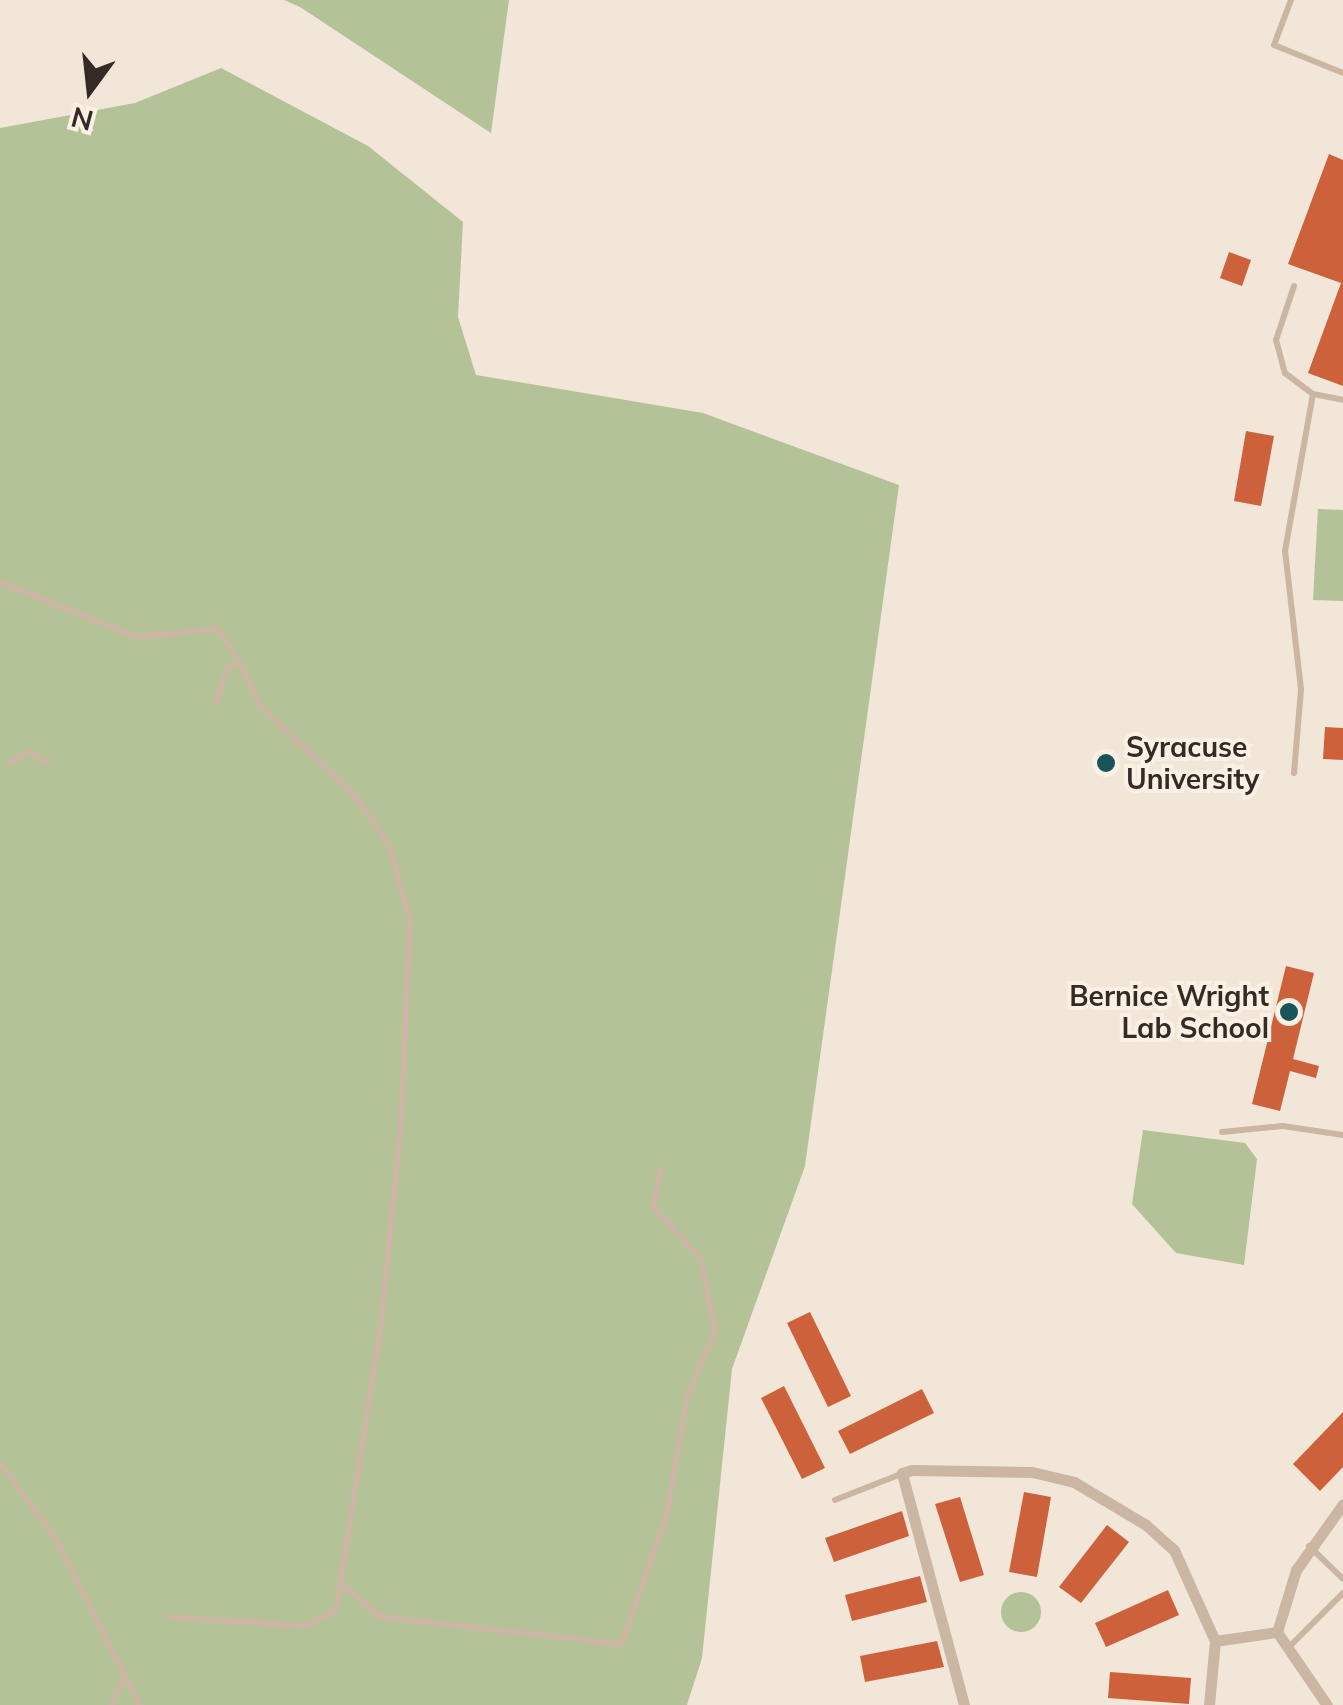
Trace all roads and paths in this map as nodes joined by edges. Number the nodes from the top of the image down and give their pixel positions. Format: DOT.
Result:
graph roads {
  1 [pos="1292,0"];
  2 [pos="1343,73"];
  3 [pos="1294,286"];
  4 [pos="1312,394"];
  5 [pos="1343,400"];
  6 [pos="0,582"];
  7 [pos="240,663"];
  8 [pos="216,703"];
  9 [pos="48,762"];
  10 [pos="10,763"];
  11 [pos="1294,773"];
  12 [pos="1222,1132"];
  13 [pos="1343,1135"];
  14 [pos="660,1170"];
  15 [pos="0,1463"];
  16 [pos="902,1473"];
  17 [pos="835,1500"];
  18 [pos="1343,1504"];
  19 [pos="1308,1546"];
  20 [pos="1343,1579"];
  21 [pos="344,1586"];
  22 [pos="1343,1593"];
  23 [pos="169,1617"];
  24 [pos="1277,1632"];
  25 [pos="1215,1641"];
  26 [pos="1289,1648"];
  27 [pos="125,1676"];
  28 [pos="112,1705"];
  29 [pos="140,1705"];
  30 [pos="964,1705"];
  31 [pos="1209,1705"];
  32 [pos="1328,1705"];
  1 -- 2 [label="lane"];
  3 -- 4 [label="lane"];
  4 -- 5 [label="lane"];
  4 -- 11 [label="lane"];
  6 -- 7 [label="lane"];
  7 -- 8 [label="lane"];
  7 -- 21 [label="lane"];
  9 -- 10 [label="lane"];
  12 -- 13 [label="lane"];
  14 -- 21 [label="lane"];
  15 -- 27 [label="lane"];
  16 -- 17 [label="lane"];
  16 -- 25 [label="street"];
  16 -- 30 [label="street"];
  18 -- 19 [label="street"];
  19 -- 20 [label="lane"];
  19 -- 24 [label="street"];
  21 -- 23 [label="lane"];
  22 -- 26 [label="lane"];
  24 -- 25 [label="street"];
  24 -- 26 [label="street"];
  25 -- 31 [label="street"];
  26 -- 32 [label="street"];
  27 -- 28 [label="lane"];
  27 -- 29 [label="lane"];
}
